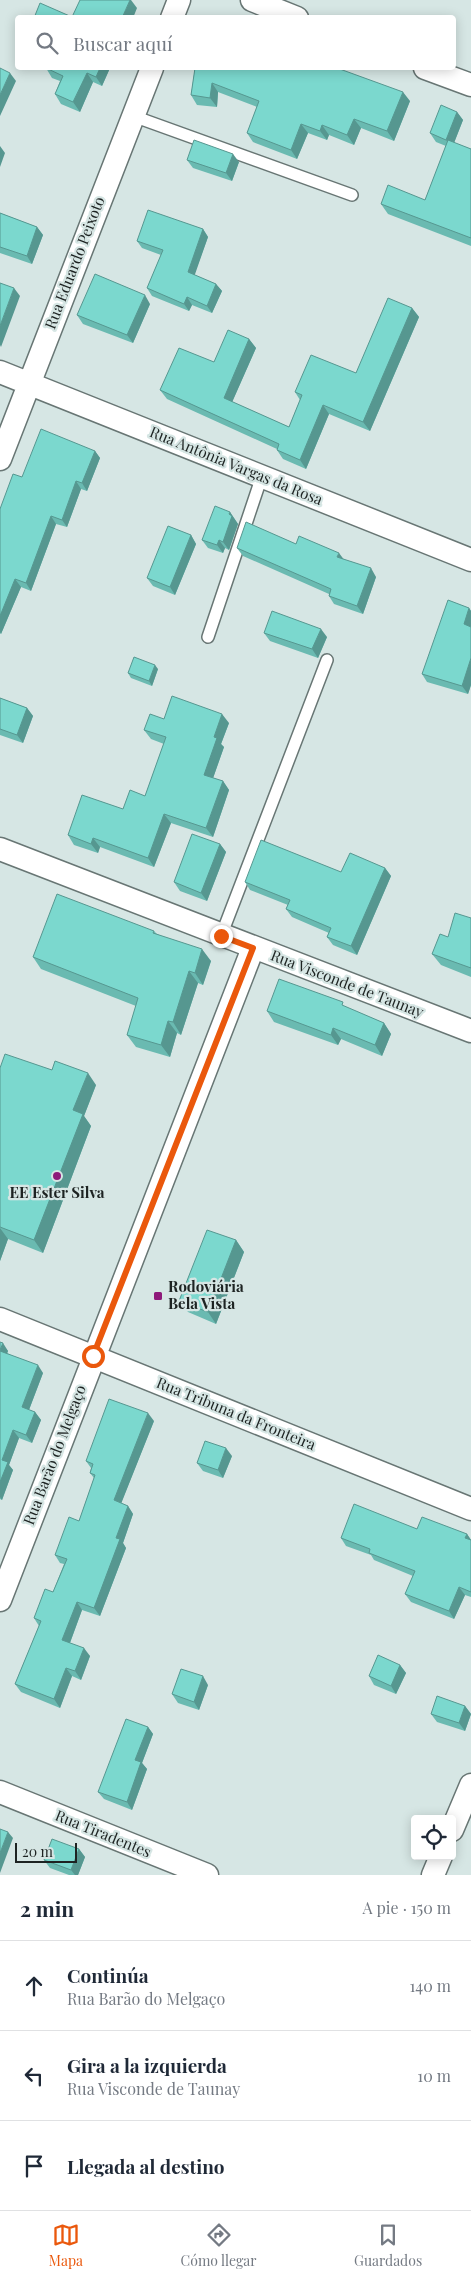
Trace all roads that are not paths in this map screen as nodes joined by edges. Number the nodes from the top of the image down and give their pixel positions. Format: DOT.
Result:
graph roads {
  1 [pos="179,0"];
  2 [pos="252,0"];
  3 [pos="173,15"];
  4 [pos="290,15"];
  5 [pos="151,70"];
  6 [pos="430,70"];
  7 [pos="471,85"];
  8 [pos="132,116"];
  9 [pos="352,195"];
  10 [pos="0,372"];
  11 [pos="28,384"];
  12 [pos="0,459"];
  13 [pos="262,476"];
  14 [pos="471,560"];
  15 [pos="208,637"];
  16 [pos="327,660"];
  17 [pos="0,849"];
  18 [pos="221,936"];
  19 [pos="253,948"];
  20 [pos="471,1031"];
  21 [pos="0,1319"];
  22 [pos="93,1356"];
  23 [pos="471,1509"];
  24 [pos="0,1600"];
  25 [pos="471,1785"];
  26 [pos="0,1792"];
  27 [pos="456,1821"];
  28 [pos="440,1860"];
  29 [pos="206,1875"];
  30 [pos="434,1875"];
  1 -- 3 [label="street"];
  2 -- 4 [label="street"];
  5 -- 8 [label="street, Rua Eduardo Peixoto"];
  6 -- 7 [label="street"];
  8 -- 9 [label="lane"];
  8 -- 11 [label="street, Rua Eduardo Peixoto"];
  10 -- 11 [label="street, Rua Antônia Vargas da Rosa"];
  11 -- 12 [label="street, Rua Eduardo Peixoto"];
  11 -- 13 [label="street, Rua Antônia Vargas da Rosa"];
  13 -- 14 [label="street, Rua Antônia Vargas da Rosa"];
  13 -- 15 [label="lane"];
  16 -- 18 [label="lane"];
  17 -- 18 [label="street, Rua Visconde de Taunay"];
  18 -- 19 [label="street, Rua Visconde de Taunay"];
  19 -- 20 [label="street, Rua Visconde de Taunay"];
  19 -- 22 [label="street, Rua Barão do Melgaço"];
  21 -- 22 [label="street, Rua Tribuna da Fronteira"];
  22 -- 23 [label="street, Rua Tribuna da Fronteira"];
  22 -- 24 [label="street, Rua Barão do Melgaço"];
  25 -- 27 [label="street"];
  26 -- 29 [label="street, Rua Tiradentes"];
  28 -- 30 [label="street"];
}
